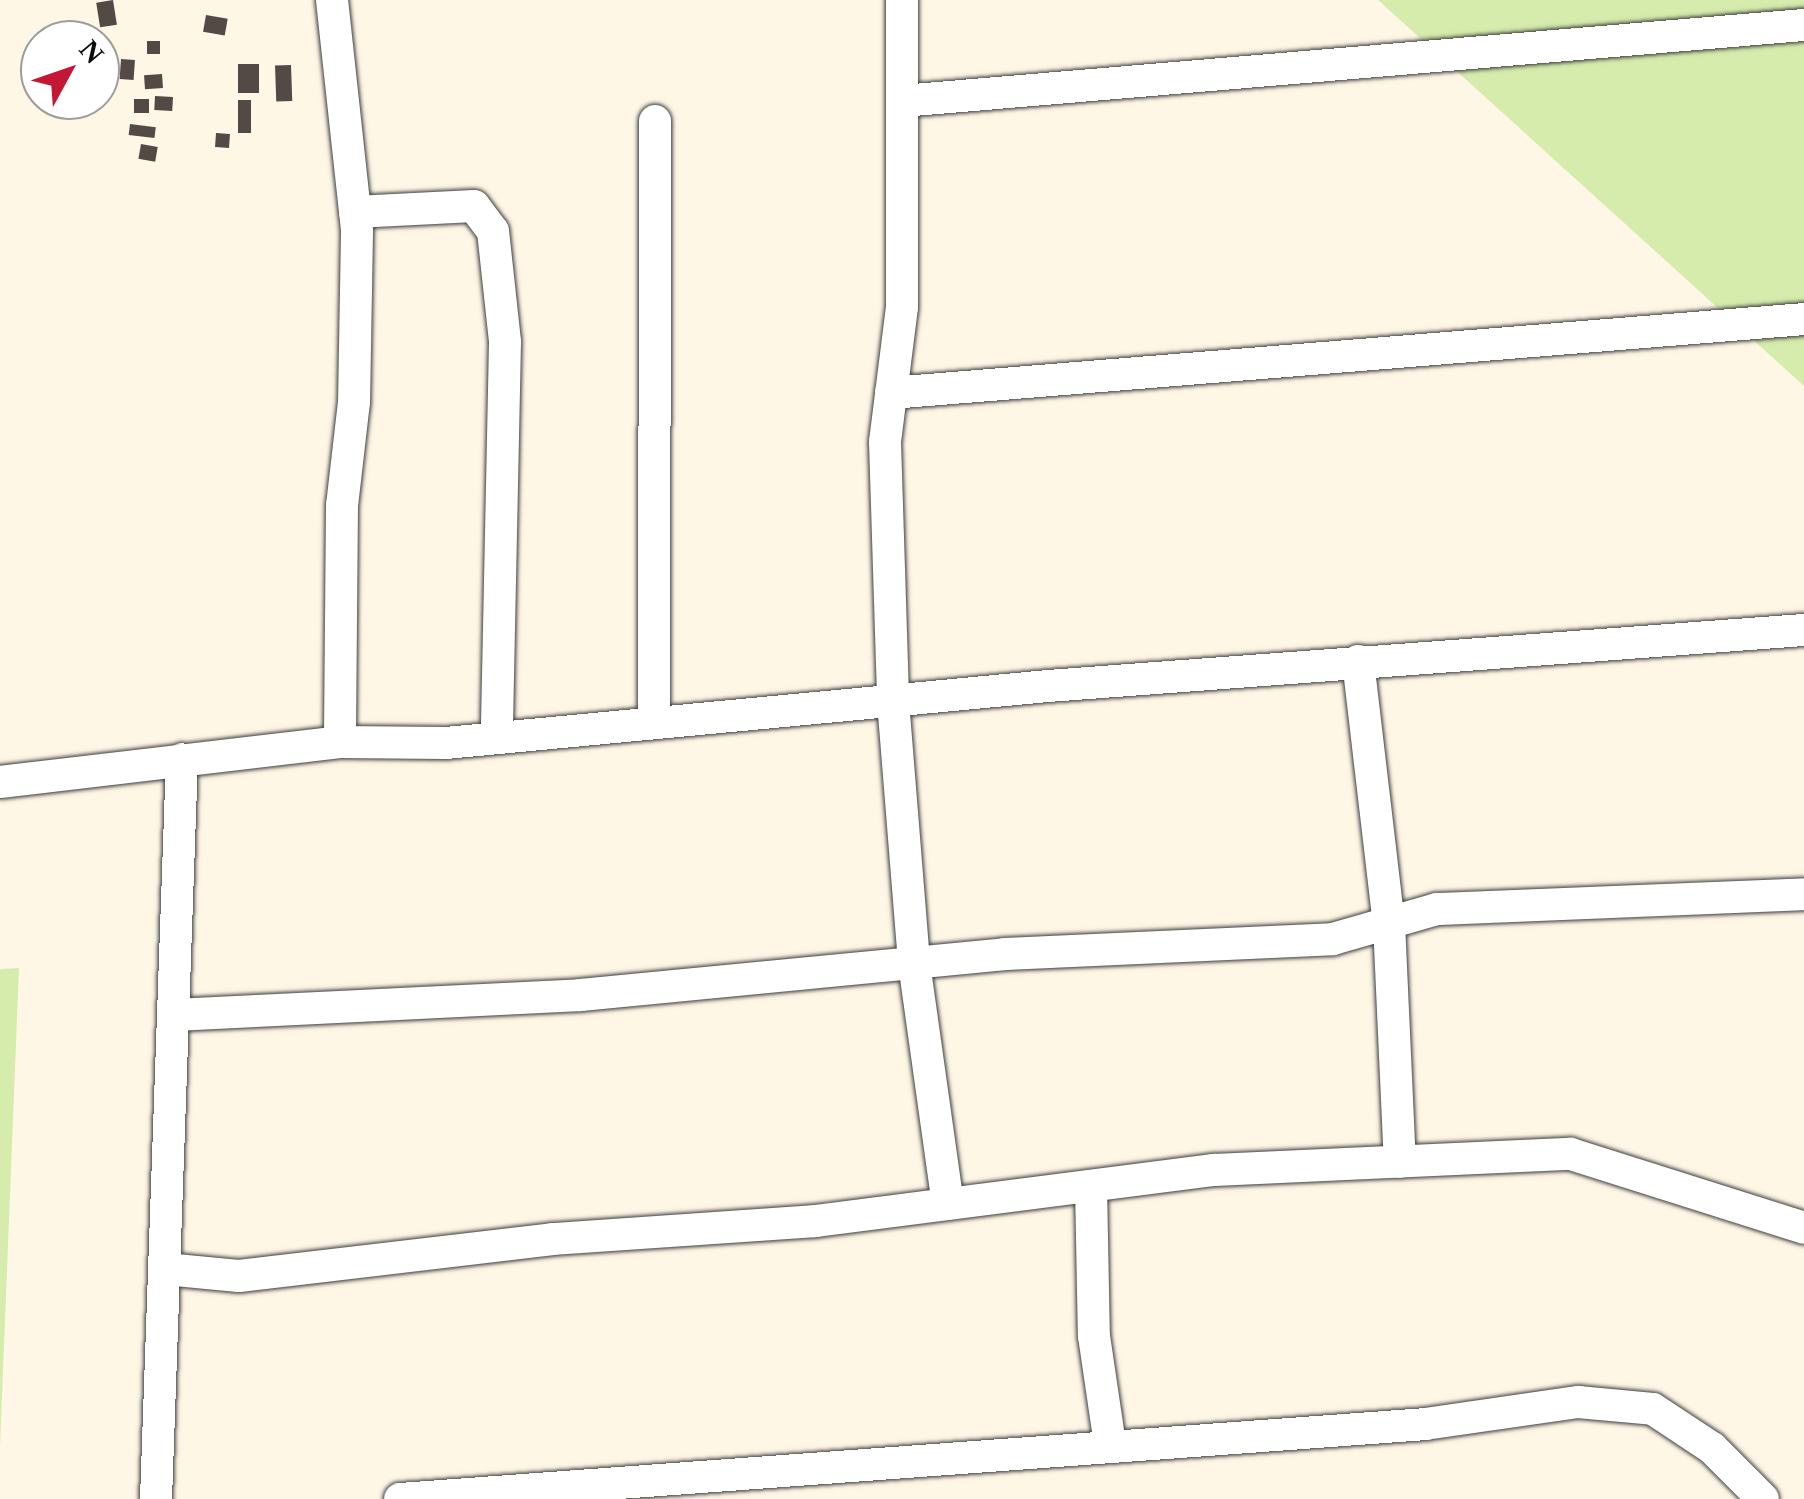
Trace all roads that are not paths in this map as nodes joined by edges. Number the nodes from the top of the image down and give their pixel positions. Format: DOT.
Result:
graph roads {
  1 [pos="332,0"];
  2 [pos="902,0"];
  3 [pos="1804,25"];
  4 [pos="902,100"];
  5 [pos="654,121"];
  6 [pos="356,212"];
  7 [pos="1804,319"];
  8 [pos="891,393"];
  9 [pos="1804,630"];
  10 [pos="1358,660"];
  11 [pos="893,701"];
  12 [pos="654,723"];
  13 [pos="497,738"];
  14 [pos="340,742"];
  15 [pos="182,759"];
  16 [pos="0,782"];
  17 [pos="1804,894"];
  18 [pos="1389,923"];
  19 [pos="914,963"];
  20 [pos="175,1015"];
  21 [pos="1400,1162"];
  22 [pos="1091,1186"];
  23 [pos="948,1204"];
  24 [pos="1804,1228"];
  25 [pos="165,1269"];
  26 [pos="1110,1445"];
  27 [pos="156,1499"];
  28 [pos="400,1499"];
  29 [pos="1762,1499"];
  1 -- 6 [label="street"];
  2 -- 4 [label="street"];
  3 -- 4 [label="street"];
  4 -- 8 [label="street"];
  5 -- 12 [label="street"];
  6 -- 13 [label="street"];
  6 -- 14 [label="street"];
  7 -- 8 [label="street"];
  8 -- 11 [label="street"];
  9 -- 10 [label="street"];
  10 -- 11 [label="street"];
  10 -- 18 [label="street"];
  11 -- 12 [label="street"];
  11 -- 19 [label="street"];
  12 -- 13 [label="street"];
  13 -- 14 [label="street"];
  14 -- 15 [label="street"];
  15 -- 16 [label="street"];
  15 -- 20 [label="street"];
  17 -- 18 [label="street"];
  18 -- 19 [label="street"];
  18 -- 21 [label="street"];
  19 -- 20 [label="street"];
  19 -- 23 [label="street"];
  20 -- 25 [label="street"];
  21 -- 22 [label="street"];
  21 -- 24 [label="street"];
  22 -- 23 [label="street"];
  22 -- 26 [label="street"];
  23 -- 25 [label="street"];
  25 -- 27 [label="street"];
  26 -- 28 [label="street"];
  26 -- 29 [label="street"];
}
